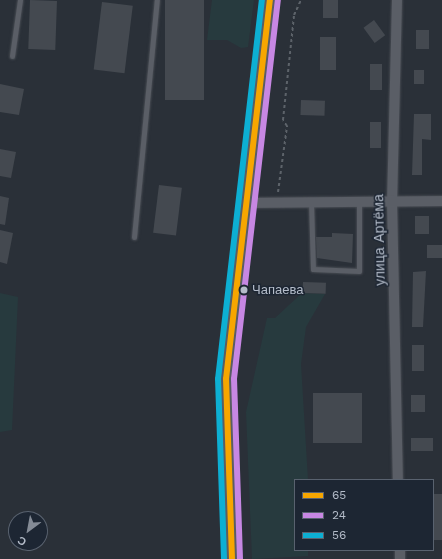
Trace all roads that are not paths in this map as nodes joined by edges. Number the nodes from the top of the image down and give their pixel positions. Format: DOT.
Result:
graph roads {
  1 [pos="20,0"];
  2 [pos="157,0"];
  3 [pos="270,0"];
  4 [pos="397,0"];
  5 [pos="12,56"];
  6 [pos="359,200"];
  7 [pos="392,200"];
  8 [pos="442,201"];
  9 [pos="311,202"];
  10 [pos="248,204"];
  11 [pos="134,237"];
  12 [pos="398,479"];
  13 [pos="232,559"];
  1 -- 5 [label="lane"];
  2 -- 11 [label="lane"];
  3 -- 10 [label="main road"];
  4 -- 7 [label="street, улица Артёма"];
  6 -- 7 [label="street"];
  6 -- 9 [label="street"];
  6 -- 9 [label="lane"];
  7 -- 8 [label="street"];
  7 -- 12 [label="street, улица Артёма"];
  9 -- 10 [label="street"];
  10 -- 13 [label="main road"];
}
